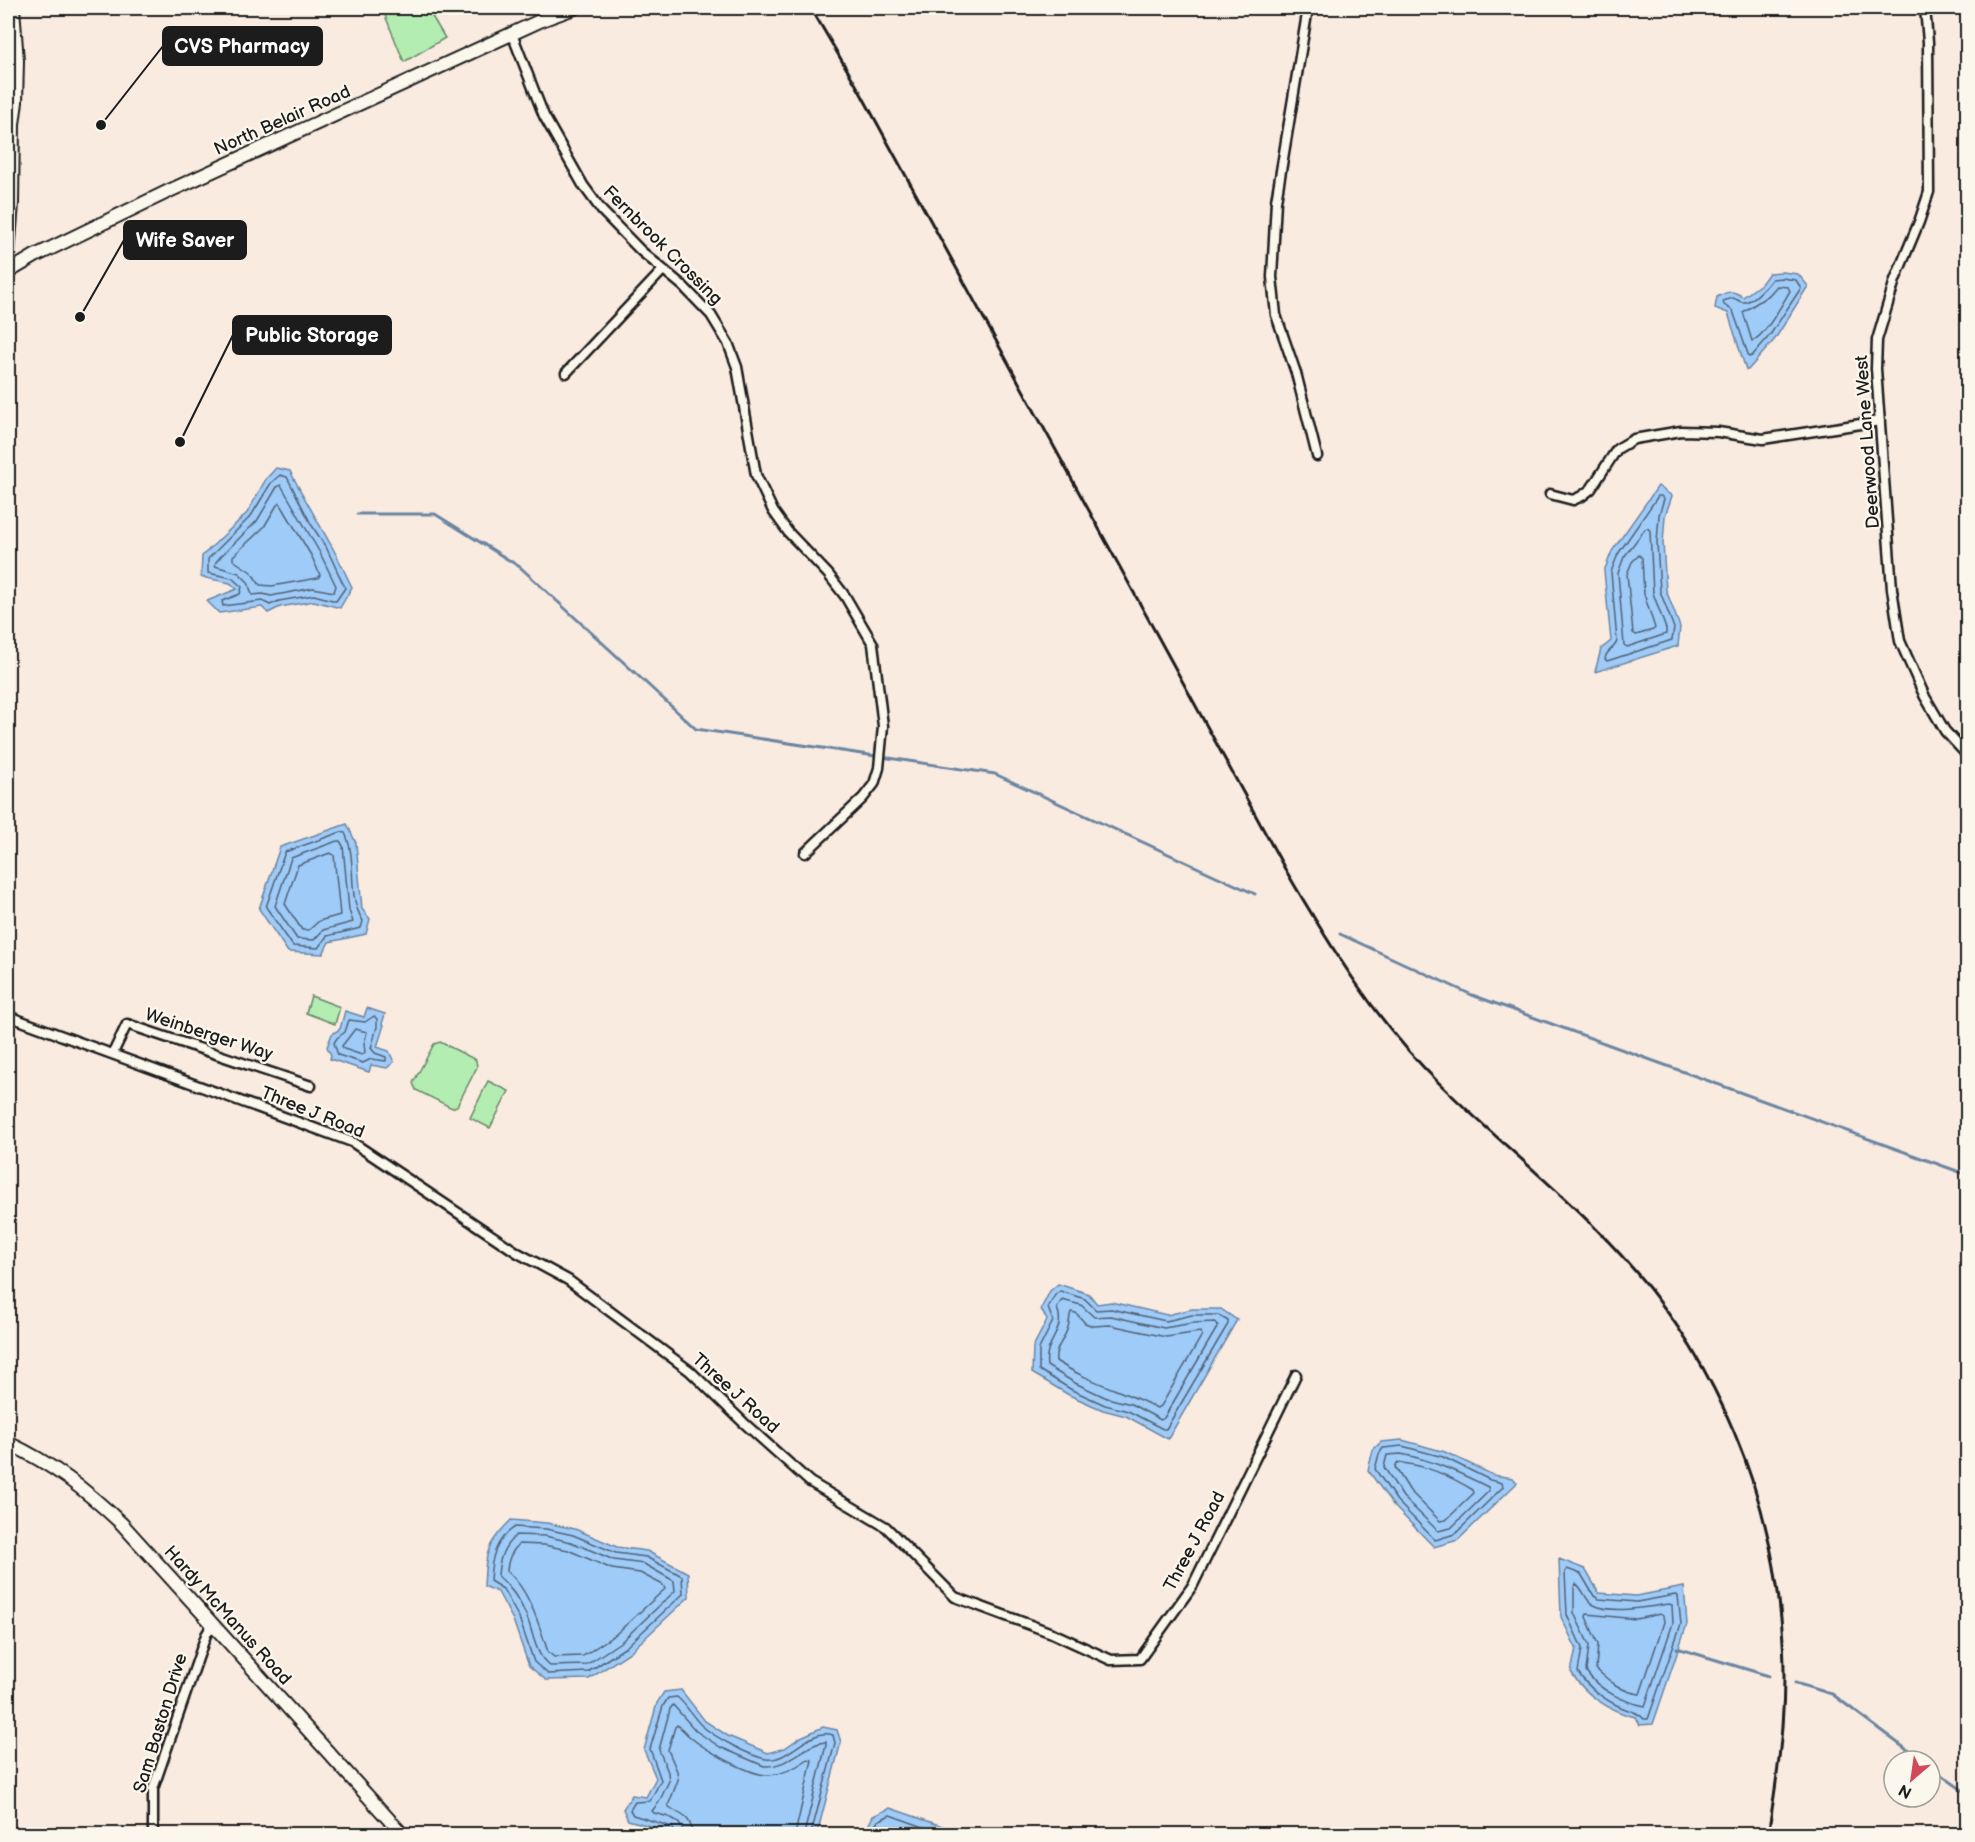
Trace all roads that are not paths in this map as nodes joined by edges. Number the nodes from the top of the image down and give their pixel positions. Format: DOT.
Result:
graph roads {
  1 [pos="13,8"];
  2 [pos="574,8"];
  3 [pos="1308,8"];
  4 [pos="1925,8"];
  5 [pos="512,34"];
  6 [pos="11,114"];
  7 [pos="8,254"];
  8 [pos="663,270"];
  9 [pos="8,272"];
  10 [pos="566,373"];
  11 [pos="1880,421"];
  12 [pos="1317,456"];
  13 [pos="1550,494"];
  14 [pos="1968,756"];
  15 [pos="805,853"];
  16 [pos="8,1016"];
  17 [pos="113,1053"];
  18 [pos="311,1086"];
  19 [pos="1296,1375"];
  20 [pos="8,1443"];
  21 [pos="212,1625"];
  22 [pos="153,1834"];
  23 [pos="402,1834"];
  1 -- 6 [label="main road"];
  2 -- 5 [label="main road, North Belair Road"];
  3 -- 12 [label="street"];
  4 -- 11 [label="street, Deerwood Lane West"];
  5 -- 8 [label="street, Fernbrook Crossing"];
  5 -- 9 [label="main road, North Belair Road"];
  6 -- 7 [label="main road"];
  8 -- 10 [label="street"];
  8 -- 15 [label="street, Fernbrook Crossing"];
  11 -- 13 [label="street"];
  11 -- 14 [label="street, Deerwood Lane West"];
  16 -- 17 [label="street, Three J Road"];
  17 -- 18 [label="street, Weinberger Way"];
  17 -- 19 [label="street, Three J Road"];
  20 -- 21 [label="main road, Hardy McManus Road"];
  21 -- 22 [label="street, Sam Baston Drive"];
  21 -- 23 [label="main road, Hardy McManus Road"];
}
